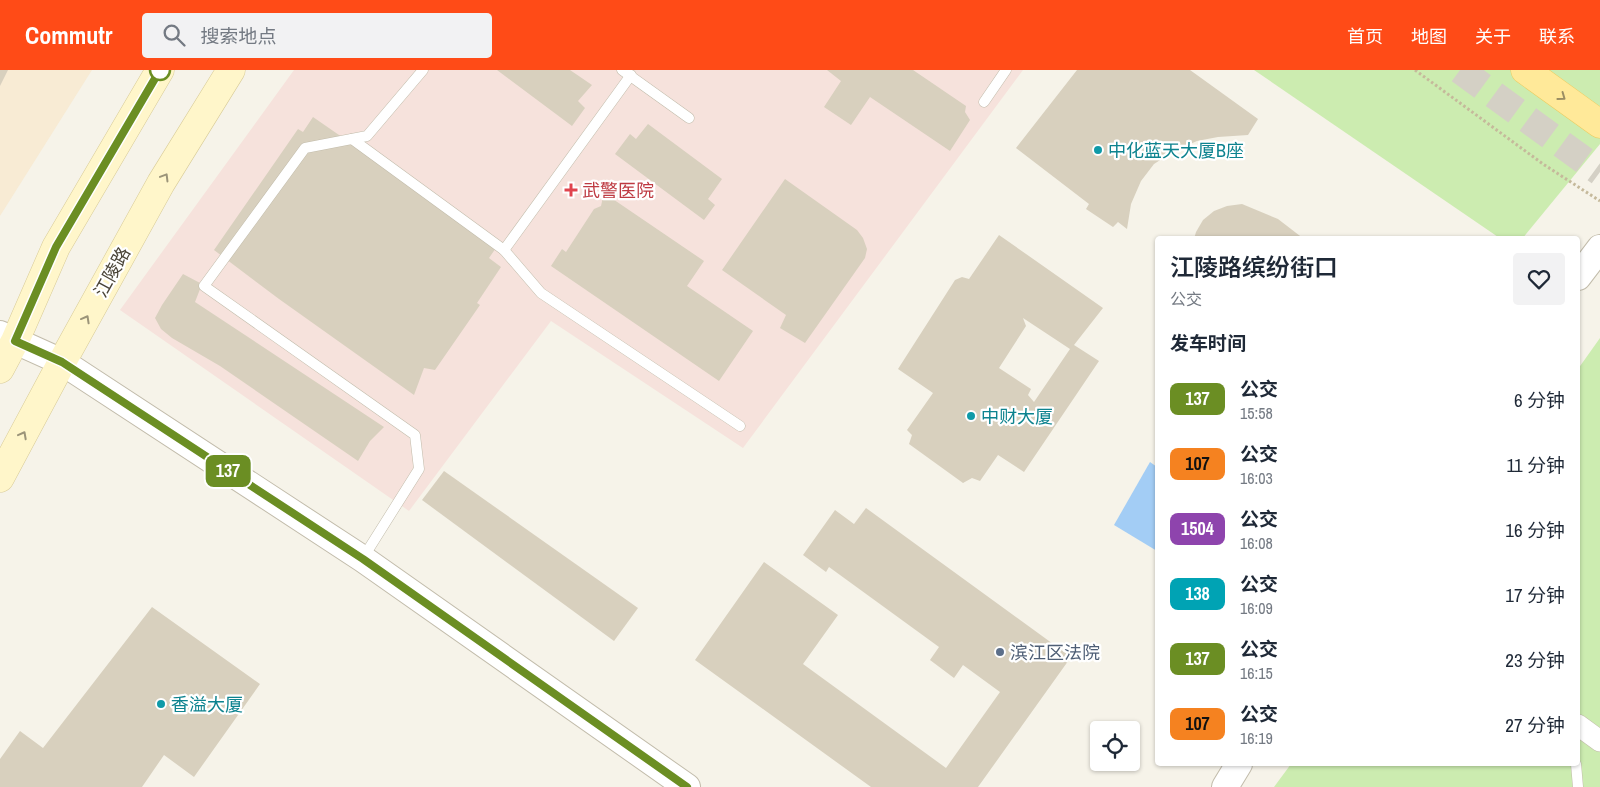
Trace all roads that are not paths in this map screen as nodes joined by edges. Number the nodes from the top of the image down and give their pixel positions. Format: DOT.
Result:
graph roads {
  1 [pos="160,70"];
  2 [pos="231,70"];
  3 [pos="423,70"];
  4 [pos="1006,70"];
  5 [pos="1525,70"];
  6 [pos="626,73"];
  7 [pos="984,102"];
  8 [pos="689,118"];
  9 [pos="1600,124"];
  10 [pos="352,139"];
  11 [pos="1600,248"];
  12 [pos="504,250"];
  13 [pos="1580,274"];
  14 [pos="7,338"];
  15 [pos="62,362"];
  16 [pos="0,369"];
  17 [pos="740,426"];
  18 [pos="0,478"];
  19 [pos="363,559"];
  20 [pos="1580,726"];
  21 [pos="1600,741"];
  22 [pos="1238,766"];
  23 [pos="1576,766"];
  24 [pos="687,787"];
  25 [pos="1225,787"];
  26 [pos="1578,787"];
  1 -- 14 [label="main road"];
  15 -- 2 [label="main road, 江陵路, one-way"];
  3 -- 10 [label="lane"];
  4 -- 7 [label="lane"];
  5 -- 9 [label="main road, one-way"];
  6 -- 8 [label="lane"];
  6 -- 12 [label="lane"];
  10 -- 12 [label="lane"];
  10 -- 19 [label="lane"];
  11 -- 13 [label="street"];
  12 -- 17 [label="lane"];
  14 -- 15 [label="street"];
  14 -- 16 [label="main road"];
  18 -- 15 [label="main road, 江陵路, one-way"];
  15 -- 19 [label="street"];
  19 -- 24 [label="street"];
  20 -- 21 [label="street"];
  22 -- 25 [label="street"];
  23 -- 26 [label="lane"];
}
